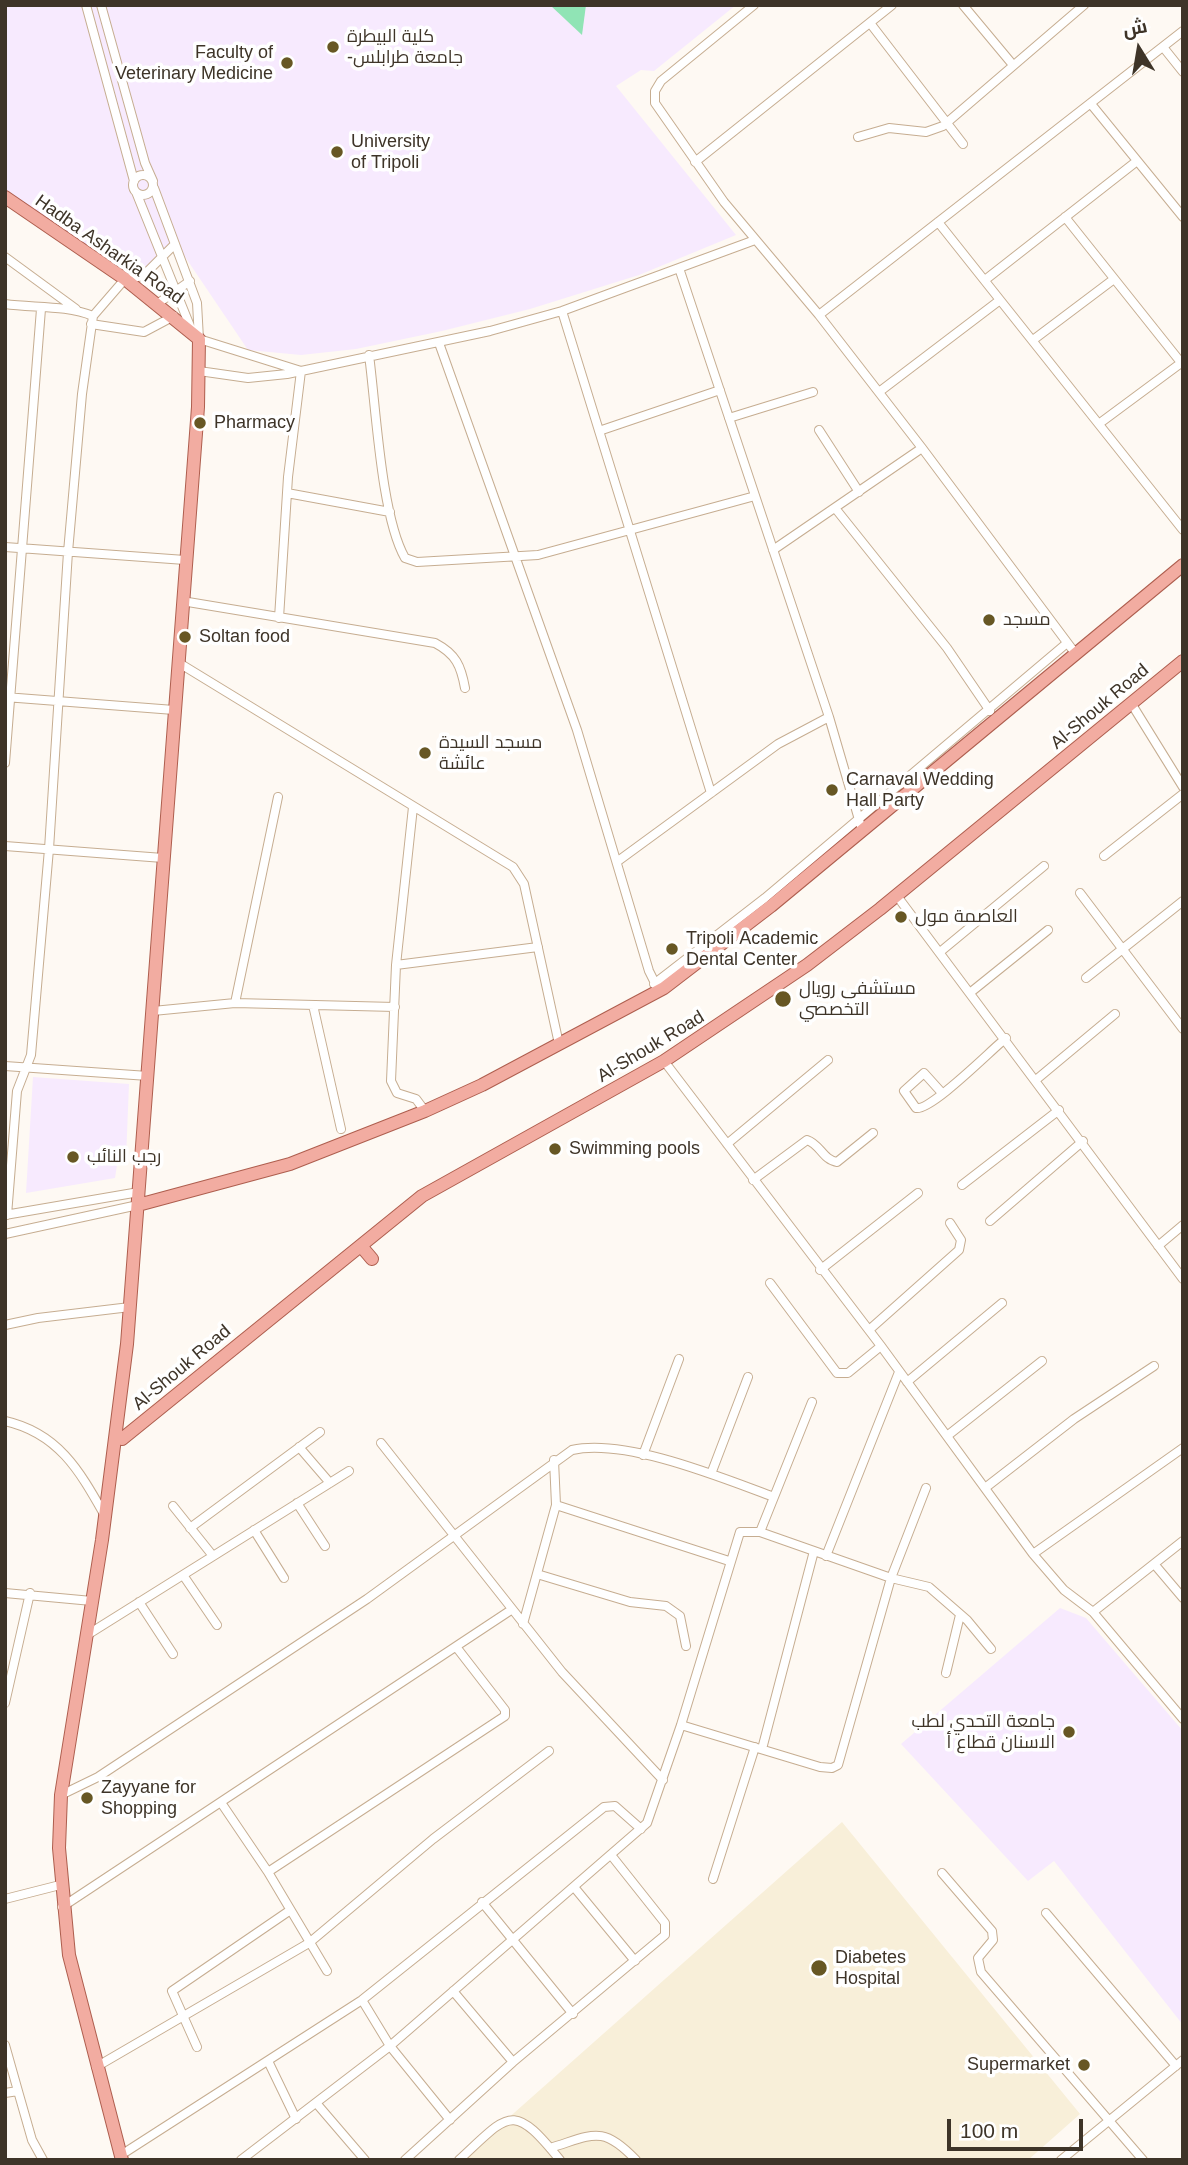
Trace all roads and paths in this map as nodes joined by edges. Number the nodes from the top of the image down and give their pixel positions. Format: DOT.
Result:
graph roads {
  1 [pos="86,5"];
  2 [pos="101,5"];
  3 [pos="754,5"];
  4 [pos="892,5"];
  5 [pos="963,5"];
  6 [pos="1084,5"];
  7 [pos="870,23"];
  8 [pos="1183,31"];
  9 [pos="1163,47"];
  10 [pos="1013,65"];
  11 [pos="1183,72"];
  12 [pos="1091,104"];
  13 [pos="948,120"];
  14 [pos="858,137"];
  15 [pos="963,144"];
  16 [pos="1137,161"];
  17 [pos="695,162"];
  18 [pos="134,181"];
  19 [pos="153,184"];
  20 [pos="136,192"];
  21 [pos="5,197"];
  22 [pos="1065,217"];
  23 [pos="1183,217"];
  24 [pos="938,222"];
  25 [pos="755,240"];
  26 [pos="175,244"];
  27 [pos="5,257"];
  28 [pos="162,259"];
  29 [pos="679,268"];
  30 [pos="125,279"];
  31 [pos="1114,279"];
  32 [pos="985,280"];
  33 [pos="190,281"];
  34 [pos="176,293"];
  35 [pos="1000,300"];
  36 [pos="5,304"];
  37 [pos="157,304"];
  38 [pos="41,309"];
  39 [pos="76,310"];
  40 [pos="562,311"];
  41 [pos="819,315"];
  42 [pos="174,316"];
  43 [pos="92,320"];
  44 [pos="195,335"];
  45 [pos="1033,340"];
  46 [pos="439,343"];
  47 [pos="369,355"];
  48 [pos="1182,364"];
  49 [pos="199,371"];
  50 [pos="301,371"];
  51 [pos="720,390"];
  52 [pos="813,391"];
  53 [pos="879,392"];
  54 [pos="729,418"];
  55 [pos="1100,423"];
  56 [pos="819,430"];
  57 [pos="599,431"];
  58 [pos="922,448"];
  59 [pos="859,492"];
  60 [pos="287,493"];
  61 [pos="755,496"];
  62 [pos="835,508"];
  63 [pos="390,512"];
  64 [pos="1183,530"];
  65 [pos="630,531"];
  66 [pos="5,547"];
  67 [pos="22,548"];
  68 [pos="774,550"];
  69 [pos="68,552"];
  70 [pos="516,559"];
  71 [pos="185,560"];
  72 [pos="1183,565"];
  73 [pos="182,601"];
  74 [pos="279,618"];
  75 [pos="1071,648"];
  76 [pos="1183,661"];
  77 [pos="179,663"];
  78 [pos="465,688"];
  79 [pos="7,697"];
  80 [pos="59,701"];
  81 [pos="1131,703"];
  82 [pos="174,710"];
  83 [pos="992,714"];
  84 [pos="829,717"];
  85 [pos="5,763"];
  86 [pos="1183,788"];
  87 [pos="711,793"];
  88 [pos="278,797"];
  89 [pos="413,807"];
  90 [pos="860,824"];
  91 [pos="5,846"];
  92 [pos="49,849"];
  93 [pos="1104,856"];
  94 [pos="163,858"];
  95 [pos="618,861"];
  96 [pos="1044,866"];
  97 [pos="1080,893"];
  98 [pos="897,895"];
  99 [pos="1183,901"];
  100 [pos="1048,930"];
  101 [pos="538,947"];
  102 [pos="1123,949"];
  103 [pos="940,952"];
  104 [pos="396,965"];
  105 [pos="1086,978"];
  106 [pos="656,988"];
  107 [pos="971,992"];
  108 [pos="235,1003"];
  109 [pos="313,1005"];
  110 [pos="395,1007"];
  111 [pos="153,1011"];
  112 [pos="1115,1014"];
  113 [pos="1183,1029"];
  114 [pos="1006,1038"];
  115 [pos="559,1044"];
  116 [pos="828,1060"];
  117 [pos="664,1061"];
  118 [pos="5,1066"];
  119 [pos="26,1067"];
  120 [pos="148,1076"];
  121 [pos="1037,1079"];
  122 [pos="942,1093"];
  123 [pos="1059,1110"];
  124 [pos="425,1111"];
  125 [pos="341,1129"];
  126 [pos="873,1133"];
  127 [pos="1083,1141"];
  128 [pos="727,1144"];
  129 [pos="753,1180"];
  130 [pos="962,1185"];
  131 [pos="139,1192"];
  132 [pos="918,1193"];
  133 [pos="138,1205"];
  134 [pos="6,1215"];
  135 [pos="990,1221"];
  136 [pos="950,1223"];
  137 [pos="1183,1225"];
  138 [pos="5,1234"];
  139 [pos="361,1246"];
  140 [pos="1158,1246"];
  141 [pos="372,1259"];
  142 [pos="820,1270"];
  143 [pos="1183,1279"];
  144 [pos="770,1283"];
  145 [pos="1002,1303"];
  146 [pos="130,1307"];
  147 [pos="5,1325"];
  148 [pos="869,1330"];
  149 [pos="881,1346"];
  150 [pos="679,1359"];
  151 [pos="1042,1361"];
  152 [pos="1154,1366"];
  153 [pos="899,1372"];
  154 [pos="748,1377"];
  155 [pos="906,1382"];
  156 [pos="812,1402"];
  157 [pos="5,1421"];
  158 [pos="320,1432"];
  159 [pos="947,1436"];
  160 [pos="118,1439"];
  161 [pos="381,1443"];
  162 [pos="299,1447"];
  163 [pos="1183,1448"];
  164 [pos="643,1455"];
  165 [pos="554,1460"];
  166 [pos="349,1471"];
  167 [pos="711,1474"];
  168 [pos="330,1483"];
  169 [pos="926,1488"];
  170 [pos="985,1488"];
  171 [pos="774,1497"];
  172 [pos="297,1503"];
  173 [pos="556,1505"];
  174 [pos="173,1506"];
  175 [pos="104,1514"];
  176 [pos="190,1528"];
  177 [pos="254,1530"];
  178 [pos="760,1532"];
  179 [pos="102,1539"];
  180 [pos="454,1539"];
  181 [pos="1183,1541"];
  182 [pos="325,1546"];
  183 [pos="814,1551"];
  184 [pos="1033,1554"];
  185 [pos="213,1556"];
  186 [pos="826,1556"];
  187 [pos="729,1561"];
  188 [pos="1155,1565"];
  189 [pos="537,1574"];
  190 [pos="183,1575"];
  191 [pos="284,1578"];
  192 [pos="891,1578"];
  193 [pos="5,1592"];
  194 [pos="30,1593"];
  195 [pos="1183,1598"];
  196 [pos="92,1601"];
  197 [pos="139,1602"];
  198 [pos="511,1610"];
  199 [pos="1093,1612"];
  200 [pos="960,1615"];
  201 [pos="523,1624"];
  202 [pos="217,1625"];
  203 [pos="87,1635"];
  204 [pos="686,1646"];
  205 [pos="457,1648"];
  206 [pos="991,1649"];
  207 [pos="173,1654"];
  208 [pos="946,1674"];
  209 [pos="5,1703"];
  210 [pos="1183,1719"];
  211 [pos="681,1725"];
  212 [pos="759,1748"];
  213 [pos="549,1751"];
  214 [pos="663,1780"];
  215 [pos="61,1795"];
  216 [pos="222,1804"];
  217 [pos="641,1829"];
  218 [pos="611,1855"];
  219 [pos="268,1872"];
  220 [pos="942,1873"];
  221 [pos="713,1879"];
  222 [pos="60,1885"];
  223 [pos="574,1887"];
  224 [pos="5,1899"];
  225 [pos="482,1902"];
  226 [pos="62,1907"];
  227 [pos="289,1911"];
  228 [pos="1046,1913"];
  229 [pos="515,1938"];
  230 [pos="309,1943"];
  231 [pos="635,1961"];
  232 [pos="327,1971"];
  233 [pos="453,1992"];
  234 [pos="362,2000"];
  235 [pos="573,2014"];
  236 [pos="182,2018"];
  237 [pos="5,2045"];
  238 [pos="390,2046"];
  239 [pos="197,2047"];
  240 [pos="268,2061"];
  241 [pos="513,2062"];
  242 [pos="1179,2063"];
  243 [pos="96,2067"];
  244 [pos="18,2091"];
  245 [pos="5,2093"];
  246 [pos="317,2104"];
  247 [pos="296,2119"];
  248 [pos="450,2120"];
  249 [pos="1109,2121"];
  250 [pos="550,2148"];
  251 [pos="122,2157"];
  252 [pos="246,2158"];
  253 [pos="43,2160"];
  254 [pos="365,2160"];
  255 [pos="405,2160"];
  256 [pos="459,2160"];
  257 [pos="560,2160"];
  258 [pos="636,2160"];
  259 [pos="1061,2160"];
  260 [pos="1143,2160"];
  1 -- 18 [label="street"];
  2 -- 19 [label="street"];
  3 -- 17 [label="street"];
  4 -- 7 [label="street"];
  5 -- 10 [label="street"];
  6 -- 10 [label="street"];
  7 -- 13 [label="street"];
  7 -- 17 [label="street"];
  8 -- 9 [label="street"];
  9 -- 11 [label="street"];
  9 -- 12 [label="street"];
  10 -- 13 [label="street"];
  12 -- 16 [label="street"];
  12 -- 24 [label="street"];
  13 -- 14 [label="street"];
  13 -- 15 [label="street"];
  16 -- 22 [label="street"];
  16 -- 23 [label="street"];
  17 -- 25 [label="street"];
  18 -- 19 [label="street"];
  18 -- 20 [label="street"];
  19 -- 20 [label="street"];
  19 -- 26 [label="street"];
  20 -- 28 [label="street"];
  21 -- 30 [label="main road, Hadba Asharkia Road"];
  22 -- 31 [label="street"];
  22 -- 32 [label="street"];
  24 -- 32 [label="street"];
  24 -- 41 [label="street"];
  25 -- 29 [label="street"];
  25 -- 41 [label="street"];
  26 -- 28 [label="street"];
  26 -- 33 [label="street"];
  27 -- 39 [label="street"];
  28 -- 30 [label="street"];
  28 -- 34 [label="street"];
  29 -- 40 [label="street"];
  29 -- 51 [label="street"];
  30 -- 37 [label="main road, Hadba Asharkia Road"];
  30 -- 43 [label="street"];
  31 -- 45 [label="street"];
  31 -- 48 [label="street"];
  32 -- 35 [label="street"];
  33 -- 34 [label="street"];
  33 -- 44 [label="street"];
  34 -- 37 [label="street"];
  34 -- 44 [label="street"];
  35 -- 45 [label="street"];
  35 -- 53 [label="street"];
  36 -- 38 [label="street"];
  37 -- 42 [label="main road, Hadba Asharkia Road"];
  38 -- 39 [label="street"];
  38 -- 67 [label="street"];
  39 -- 43 [label="street"];
  40 -- 46 [label="street"];
  40 -- 57 [label="street"];
  41 -- 53 [label="street"];
  42 -- 43 [label="street"];
  42 -- 44 [label="main road, Hadba Asharkia Road"];
  43 -- 69 [label="street"];
  44 -- 49 [label="main road"];
  44 -- 50 [label="street"];
  45 -- 55 [label="street"];
  46 -- 47 [label="street"];
  46 -- 70 [label="street"];
  47 -- 50 [label="street"];
  47 -- 63 [label="street"];
  48 -- 55 [label="street"];
  49 -- 50 [label="street"];
  49 -- 71 [label="main road"];
  50 -- 60 [label="street"];
  51 -- 54 [label="street"];
  51 -- 57 [label="street"];
  52 -- 54 [label="street"];
  53 -- 58 [label="street"];
  54 -- 61 [label="street"];
  55 -- 64 [label="street"];
  56 -- 59 [label="street"];
  57 -- 65 [label="street"];
  58 -- 59 [label="street"];
  58 -- 75 [label="street"];
  59 -- 62 [label="street"];
  60 -- 63 [label="street"];
  60 -- 74 [label="street"];
  61 -- 65 [label="street"];
  61 -- 68 [label="street"];
  62 -- 68 [label="street"];
  62 -- 83 [label="street"];
  63 -- 70 [label="street"];
  65 -- 70 [label="street"];
  65 -- 87 [label="street"];
  66 -- 67 [label="street"];
  67 -- 69 [label="street"];
  67 -- 79 [label="street"];
  68 -- 84 [label="street"];
  69 -- 71 [label="street"];
  69 -- 80 [label="street"];
  70 -- 95 [label="street"];
  71 -- 73 [label="main road"];
  72 -- 75 [label="main road"];
  73 -- 74 [label="street"];
  73 -- 77 [label="main road"];
  74 -- 78 [label="street"];
  75 -- 83 [label="main road"];
  76 -- 81 [label="main road, Al-Shouk Road"];
  77 -- 82 [label="main road"];
  77 -- 89 [label="street"];
  79 -- 80 [label="street"];
  79 -- 85 [label="street"];
  80 -- 82 [label="street"];
  80 -- 92 [label="street"];
  81 -- 86 [label="street"];
  81 -- 98 [label="main road, Al-Shouk Road"];
  82 -- 94 [label="main road"];
  83 -- 90 [label="main road"];
  84 -- 87 [label="street"];
  84 -- 90 [label="street"];
  86 -- 93 [label="street"];
  87 -- 95 [label="street"];
  88 -- 108 [label="street"];
  89 -- 101 [label="street"];
  89 -- 104 [label="street"];
  90 -- 106 [label="main road"];
  91 -- 92 [label="street"];
  92 -- 94 [label="street"];
  92 -- 119 [label="street"];
  94 -- 111 [label="main road"];
  95 -- 106 [label="street"];
  96 -- 103 [label="street"];
  97 -- 102 [label="street"];
  98 -- 103 [label="street"];
  98 -- 117 [label="main road, Al-Shouk Road"];
  99 -- 102 [label="street"];
  100 -- 107 [label="street"];
  101 -- 104 [label="street"];
  101 -- 115 [label="street"];
  102 -- 105 [label="street"];
  102 -- 113 [label="street"];
  103 -- 107 [label="street"];
  104 -- 110 [label="street"];
  106 -- 115 [label="main road"];
  107 -- 114 [label="street"];
  108 -- 109 [label="street"];
  108 -- 111 [label="street"];
  109 -- 110 [label="street"];
  109 -- 125 [label="street"];
  110 -- 124 [label="street"];
  111 -- 120 [label="main road"];
  112 -- 121 [label="street"];
  114 -- 121 [label="street"];
  114 -- 122 [label="street"];
  115 -- 124 [label="main road"];
  116 -- 128 [label="street"];
  117 -- 128 [label="street"];
  117 -- 139 [label="main road, Al-Shouk Road"];
  118 -- 119 [label="street"];
  119 -- 120 [label="street"];
  119 -- 134 [label="street"];
  120 -- 131 [label="main road"];
  121 -- 123 [label="street"];
  122 -- 122 [label="street"];
  123 -- 127 [label="street"];
  123 -- 130 [label="street"];
  124 -- 133 [label="main road"];
  126 -- 129 [label="street"];
  127 -- 135 [label="street"];
  127 -- 140 [label="street"];
  128 -- 129 [label="street"];
  129 -- 142 [label="street"];
  131 -- 133 [label="main road"];
  131 -- 134 [label="street"];
  132 -- 142 [label="street"];
  133 -- 138 [label="street"];
  133 -- 146 [label="main road"];
  136 -- 148 [label="street"];
  137 -- 140 [label="street"];
  139 -- 141 [label="main road"];
  139 -- 160 [label="main road, Al-Shouk Road"];
  140 -- 143 [label="street"];
  142 -- 148 [label="street"];
  144 -- 149 [label="street"];
  145 -- 155 [label="street"];
  146 -- 147 [label="street"];
  146 -- 160 [label="main road"];
  148 -- 149 [label="street"];
  149 -- 153 [label="street"];
  150 -- 164 [label="street"];
  151 -- 159 [label="street"];
  152 -- 170 [label="street"];
  153 -- 155 [label="street"];
  153 -- 186 [label="street"];
  154 -- 167 [label="street"];
  155 -- 159 [label="street"];
  156 -- 171 [label="street"];
  157 -- 175 [label="street"];
  158 -- 162 [label="street"];
  159 -- 170 [label="street"];
  160 -- 175 [label="main road"];
  160 -- 179 [label="main road"];
  161 -- 180 [label="street"];
  162 -- 168 [label="street"];
  162 -- 176 [label="street"];
  163 -- 184 [label="street"];
  164 -- 165 [label="street"];
  164 -- 167 [label="street"];
  165 -- 173 [label="street"];
  165 -- 180 [label="street"];
  166 -- 168 [label="street"];
  167 -- 171 [label="street"];
  168 -- 172 [label="street"];
  169 -- 192 [label="street"];
  170 -- 184 [label="street"];
  171 -- 178 [label="street"];
  172 -- 177 [label="street"];
  172 -- 182 [label="street"];
  173 -- 187 [label="street"];
  173 -- 189 [label="street"];
  174 -- 176 [label="street"];
  175 -- 179 [label="main road"];
  176 -- 185 [label="street"];
  177 -- 185 [label="street"];
  177 -- 191 [label="street"];
  178 -- 183 [label="street"];
  178 -- 187 [label="street"];
  179 -- 196 [label="main road"];
  180 -- 198 [label="street"];
  180 -- 215 [label="street"];
  181 -- 188 [label="street"];
  183 -- 186 [label="street"];
  183 -- 212 [label="street"];
  184 -- 199 [label="street"];
  185 -- 190 [label="street"];
  186 -- 192 [label="street"];
  187 -- 211 [label="street"];
  188 -- 195 [label="street"];
  188 -- 199 [label="street"];
  189 -- 201 [label="street"];
  189 -- 204 [label="street"];
  190 -- 197 [label="street"];
  190 -- 202 [label="street"];
  192 -- 200 [label="street"];
  192 -- 212 [label="street"];
  193 -- 194 [label="street"];
  194 -- 196 [label="street"];
  194 -- 209 [label="street"];
  196 -- 203 [label="main road"];
  197 -- 203 [label="street"];
  197 -- 207 [label="street"];
  198 -- 201 [label="street"];
  198 -- 205 [label="street"];
  199 -- 210 [label="street"];
  200 -- 206 [label="street"];
  200 -- 208 [label="street"];
  201 -- 214 [label="street"];
  203 -- 215 [label="main road"];
  205 -- 216 [label="street"];
  205 -- 219 [label="street"];
  211 -- 212 [label="street"];
  211 -- 214 [label="street"];
  212 -- 221 [label="street"];
  213 -- 230 [label="street"];
  214 -- 217 [label="street"];
  215 -- 222 [label="main road"];
  216 -- 219 [label="street"];
  216 -- 226 [label="street"];
  217 -- 218 [label="street"];
  217 -- 225 [label="street"];
  218 -- 223 [label="street"];
  218 -- 231 [label="street"];
  219 -- 227 [label="street"];
  220 -- 249 [label="street"];
  222 -- 224 [label="street"];
  222 -- 226 [label="main road"];
  223 -- 229 [label="street"];
  223 -- 231 [label="street"];
  225 -- 229 [label="street"];
  225 -- 234 [label="street"];
  226 -- 243 [label="main road"];
  227 -- 230 [label="street"];
  227 -- 236 [label="street"];
  228 -- 242 [label="street"];
  229 -- 233 [label="street"];
  229 -- 235 [label="street"];
  230 -- 232 [label="street"];
  230 -- 236 [label="street"];
  231 -- 235 [label="street"];
  233 -- 238 [label="street"];
  233 -- 241 [label="street"];
  234 -- 238 [label="street"];
  234 -- 240 [label="street"];
  235 -- 241 [label="street"];
  236 -- 239 [label="street"];
  236 -- 243 [label="street"];
  237 -- 244 [label="street"];
  238 -- 246 [label="street"];
  238 -- 248 [label="street"];
  240 -- 247 [label="street"];
  240 -- 251 [label="street"];
  241 -- 248 [label="street"];
  242 -- 249 [label="street"];
  243 -- 251 [label="main road"];
  244 -- 245 [label="street"];
  244 -- 253 [label="street"];
  246 -- 247 [label="street"];
  246 -- 254 [label="street"];
  247 -- 252 [label="street"];
  248 -- 255 [label="street"];
  249 -- 259 [label="street"];
  249 -- 260 [label="street"];
  250 -- 256 [label="street"];
  250 -- 257 [label="street"];
  250 -- 258 [label="street"];
}
